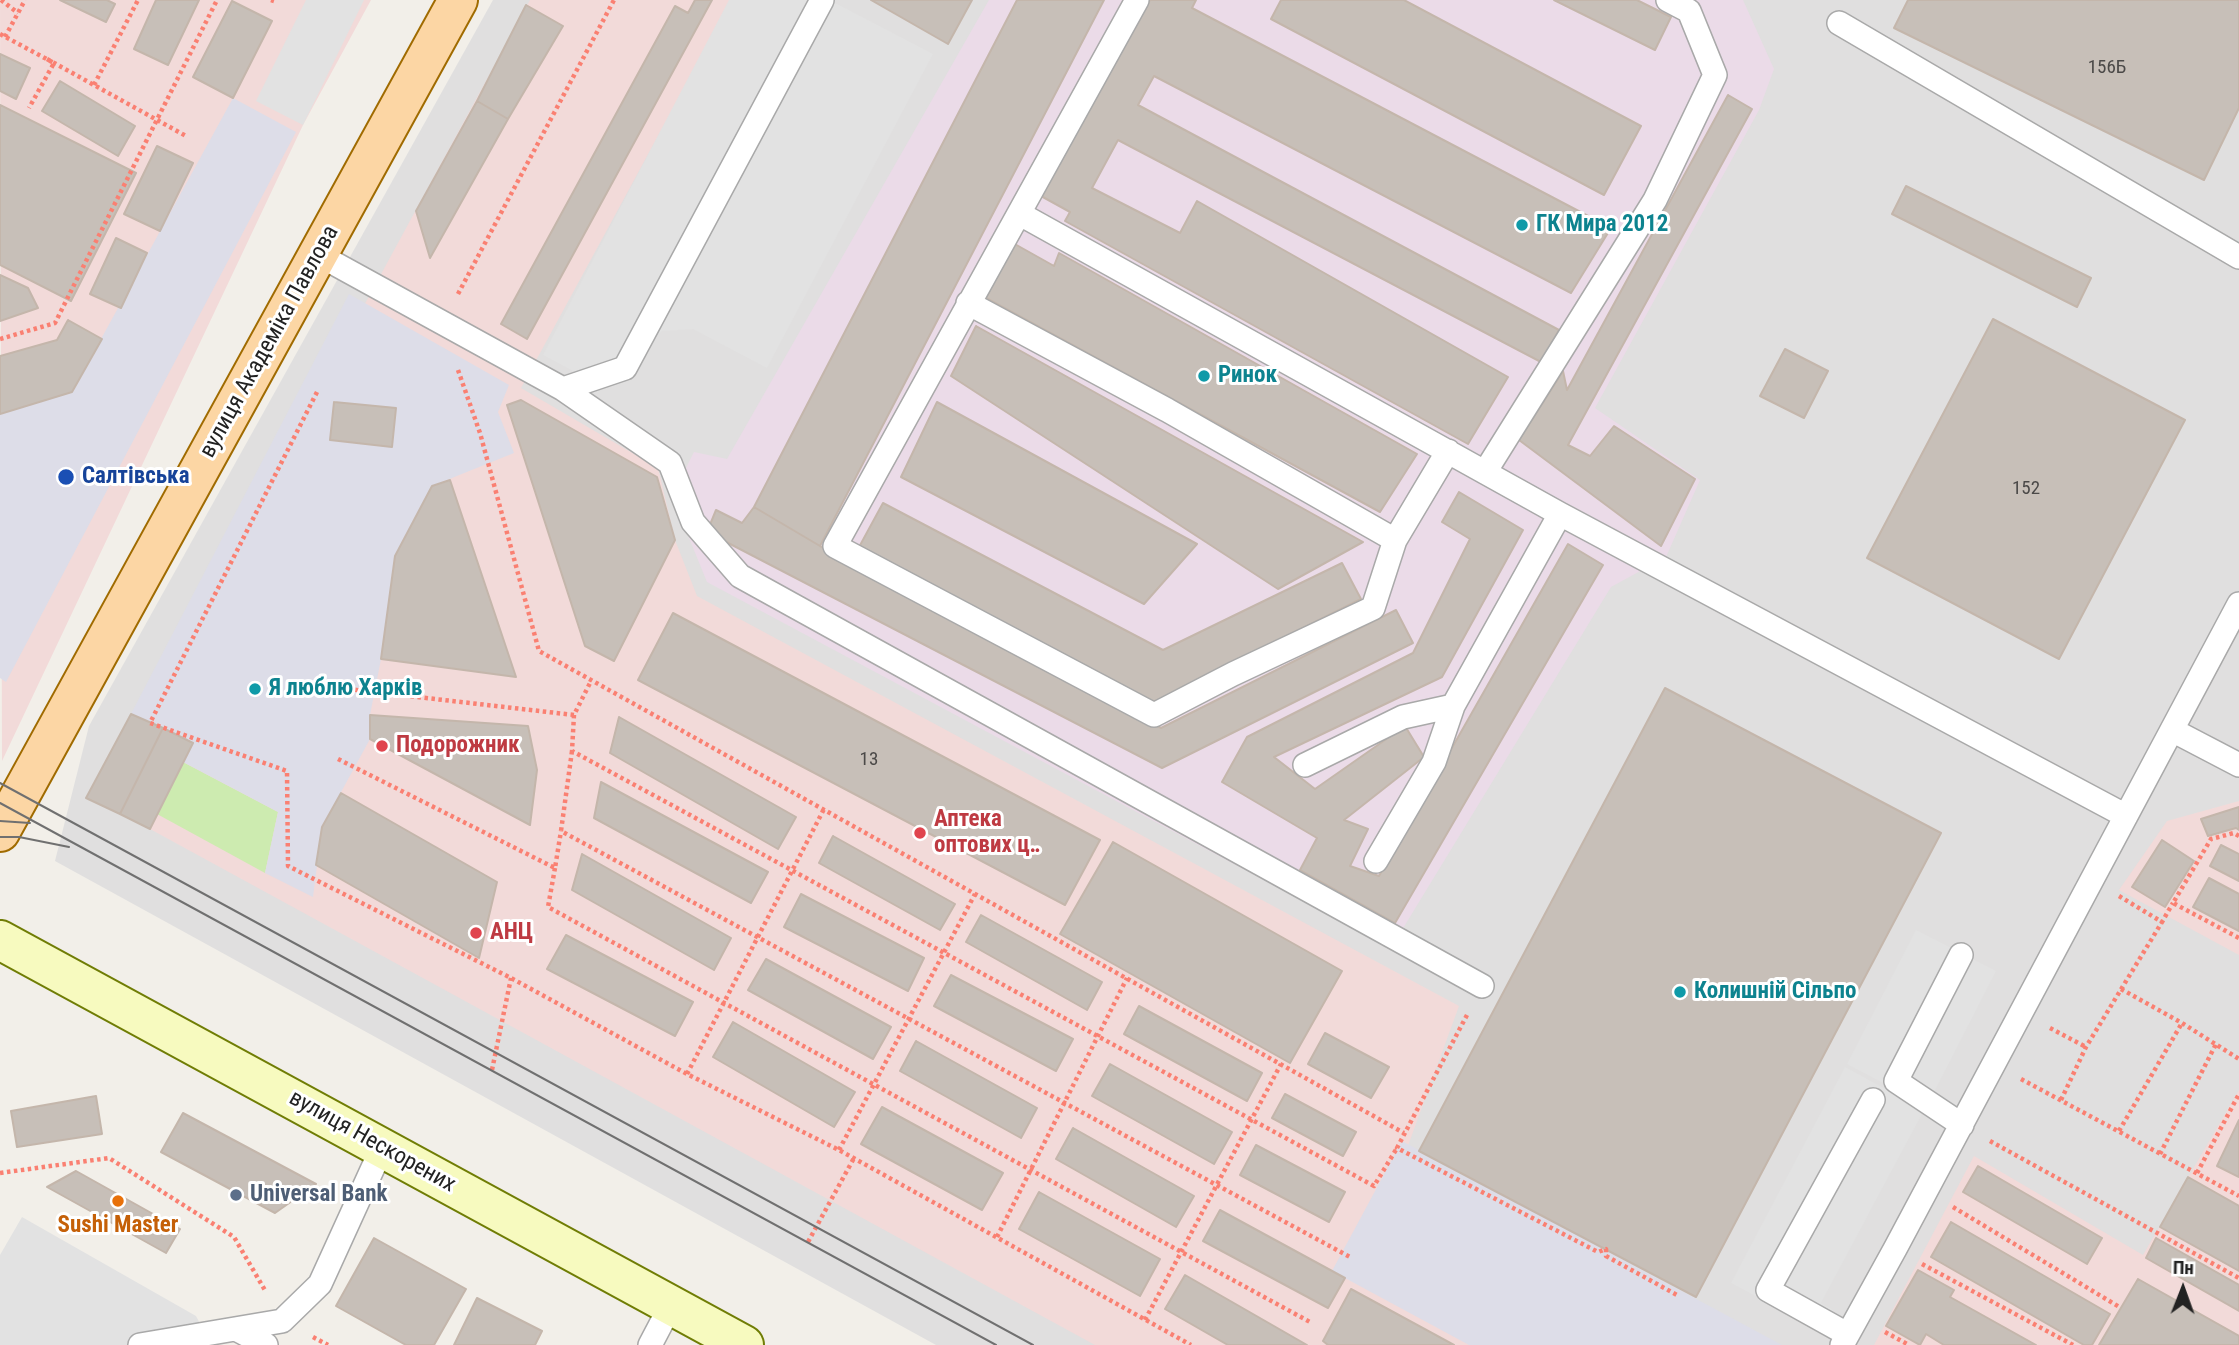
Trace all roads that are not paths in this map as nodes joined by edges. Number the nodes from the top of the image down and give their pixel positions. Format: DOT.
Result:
graph roads {
  1 [pos="458,0"];
  2 [pos="822,0"];
  3 [pos="1137,0"];
  4 [pos="1668,0"];
  5 [pos="1839,23"];
  6 [pos="1020,214"];
  7 [pos="319,255"];
  8 [pos="2239,257"];
  9 [pos="968,303"];
  10 [pos="563,388"];
  11 [pos="1448,452"];
  12 [pos="1485,472"];
  13 [pos="1560,514"];
  14 [pos="1395,540"];
  15 [pos="2239,604"];
  16 [pos="1453,706"];
  17 [pos="2172,730"];
  18 [pos="1305,765"];
  19 [pos="2239,765"];
  20 [pos="2126,816"];
  21 [pos="0,832"];
  22 [pos="1376,862"];
  23 [pos="0,940"];
  24 [pos="1961,955"];
  25 [pos="1482,986"];
  26 [pos="1873,1100"];
  27 [pos="1962,1125"];
  28 [pos="382,1148"];
  29 [pos="671,1305"];
  30 [pos="236,1329"];
  31 [pos="1844,1340"];
  32 [pos="140,1345"];
  33 [pos="266,1345"];
  34 [pos="650,1345"];
  35 [pos="744,1345"];
  1 -- 7 [label="main road, вулиця Академіка Павлова"];
  2 -- 10 [label="lane"];
  3 -- 6 [label="lane"];
  4 -- 12 [label="lane"];
  5 -- 8 [label="lane"];
  6 -- 9 [label="lane"];
  6 -- 11 [label="lane"];
  7 -- 10 [label="lane"];
  7 -- 21 [label="main road, вулиця Академіка Павлова"];
  9 -- 14 [label="lane"];
  9 -- 14 [label="lane"];
  10 -- 25 [label="lane"];
  11 -- 12 [label="lane"];
  11 -- 14 [label="lane"];
  12 -- 13 [label="lane"];
  13 -- 16 [label="lane"];
  13 -- 20 [label="lane"];
  15 -- 17 [label="lane"];
  16 -- 18 [label="lane"];
  16 -- 22 [label="lane"];
  17 -- 19 [label="lane"];
  17 -- 20 [label="lane"];
  20 -- 27 [label="lane"];
  23 -- 28 [label="main road, вулиця Нескорених"];
  24 -- 27 [label="lane"];
  26 -- 31 [label="lane"];
  27 -- 31 [label="lane"];
  28 -- 29 [label="main road, вулиця Нескорених"];
  28 -- 30 [label="lane"];
  29 -- 34 [label="lane"];
  29 -- 35 [label="main road, вулиця Нескорених"];
  30 -- 32 [label="lane"];
  30 -- 33 [label="lane"];
}
